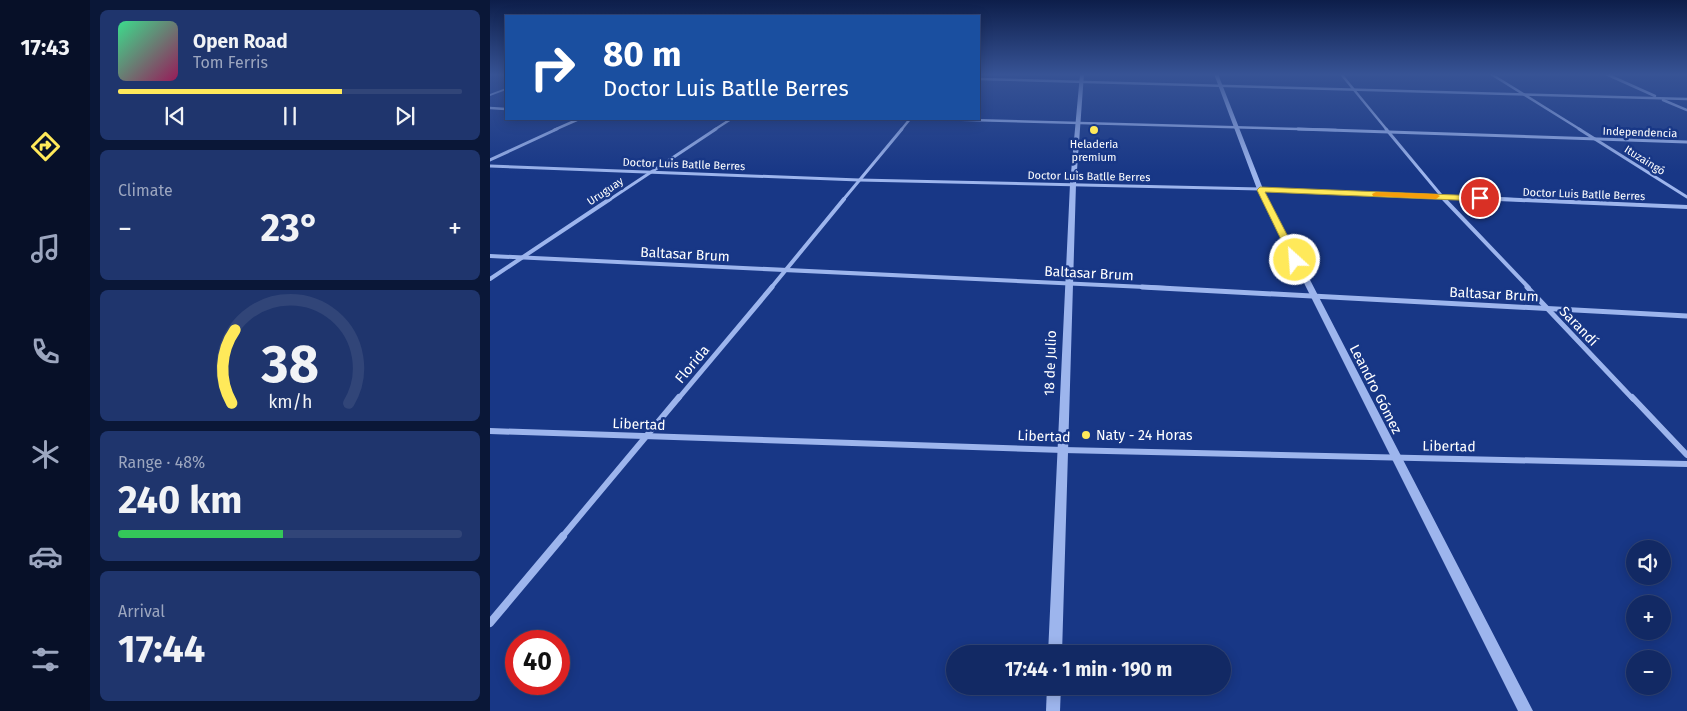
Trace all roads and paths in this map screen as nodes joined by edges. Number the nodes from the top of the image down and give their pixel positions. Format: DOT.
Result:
graph roads {
  1 [pos="1079,107"];
  2 [pos="1229,107"];
  3 [pos="1367,107"];
  4 [pos="1545,107"];
  5 [pos="490,108"];
  6 [pos="505,109"];
  7 [pos="577,120"];
  8 [pos="729,120"];
  9 [pos="909,120"];
  10 [pos="980,120"];
  11 [pos="1078,122"];
  12 [pos="1237,127"];
  13 [pos="1388,132"];
  14 [pos="1595,140"];
  15 [pos="1687,142"];
  16 [pos="490,160"];
  17 [pos="490,166"];
  18 [pos="651,171"];
  19 [pos="859,180"];
  20 [pos="1072,184"];
  21 [pos="1260,190"];
  22 [pos="1687,196"];
  23 [pos="1442,197"];
  24 [pos="1687,207"];
  25 [pos="490,256"];
  26 [pos="522,257"];
  27 [pos="786,270"];
  28 [pos="490,278"];
  29 [pos="1068,283"];
  30 [pos="1313,296"];
  31 [pos="1546,308"];
  32 [pos="1687,316"];
  33 [pos="490,431"];
  34 [pos="645,436"];
  35 [pos="1063,450"];
  36 [pos="1687,454"];
  37 [pos="1395,457"];
  38 [pos="1687,464"];
  39 [pos="490,623"];
  40 [pos="1055,645"];
  41 [pos="1054,695"];
  42 [pos="1053,711"];
  43 [pos="1526,711"];
  1 -- 11 [label="street, 18 de Julio"];
  2 -- 12 [label="street, Leandro Gómez"];
  3 -- 13 [label="street, Sarandí"];
  4 -- 14 [label="street, Ituzaingó"];
  5 -- 6 [label="street"];
  7 -- 16 [label="street"];
  8 -- 18 [label="street, Uruguay"];
  9 -- 19 [label="street, Florida"];
  10 -- 11 [label="street, Independencia"];
  11 -- 12 [label="street, Independencia"];
  11 -- 20 [label="street, 18 de Julio"];
  12 -- 13 [label="street, Independencia"];
  12 -- 21 [label="street, Leandro Gómez"];
  13 -- 14 [label="street, Independencia"];
  13 -- 23 [label="street, Sarandí"];
  14 -- 15 [label="street, Independencia"];
  14 -- 22 [label="street, Ituzaingó"];
  17 -- 18 [label="street, Doctor Luis Batlle Berres"];
  18 -- 19 [label="street, Doctor Luis Batlle Berres"];
  18 -- 26 [label="street, Uruguay"];
  19 -- 20 [label="street, Doctor Luis Batlle Berres"];
  19 -- 27 [label="street, Florida"];
  20 -- 21 [label="street, Doctor Luis Batlle Berres"];
  20 -- 29 [label="street, 18 de Julio"];
  21 -- 23 [label="street, Doctor Luis Batlle Berres"];
  21 -- 30 [label="street, Leandro Gómez"];
  23 -- 24 [label="street, Doctor Luis Batlle Berres"];
  23 -- 31 [label="street, Sarandí"];
  25 -- 26 [label="street, Baltasar Brum"];
  26 -- 27 [label="street, Baltasar Brum"];
  26 -- 28 [label="street, Uruguay"];
  27 -- 29 [label="street, Baltasar Brum"];
  27 -- 34 [label="street, Florida"];
  29 -- 30 [label="street, Baltasar Brum"];
  29 -- 35 [label="street, 18 de Julio"];
  30 -- 31 [label="street, Baltasar Brum"];
  30 -- 37 [label="street, Leandro Gómez"];
  31 -- 32 [label="street, Baltasar Brum"];
  31 -- 36 [label="street, Sarandí"];
  33 -- 34 [label="street, Libertad"];
  34 -- 35 [label="street, Libertad"];
  34 -- 39 [label="street, Florida"];
  35 -- 37 [label="street, Libertad"];
  35 -- 40 [label="street, 18 de Julio"];
  37 -- 38 [label="street, Libertad"];
  37 -- 43 [label="street, Leandro Gómez"];
  41 -- 42 [label="street"];
}
